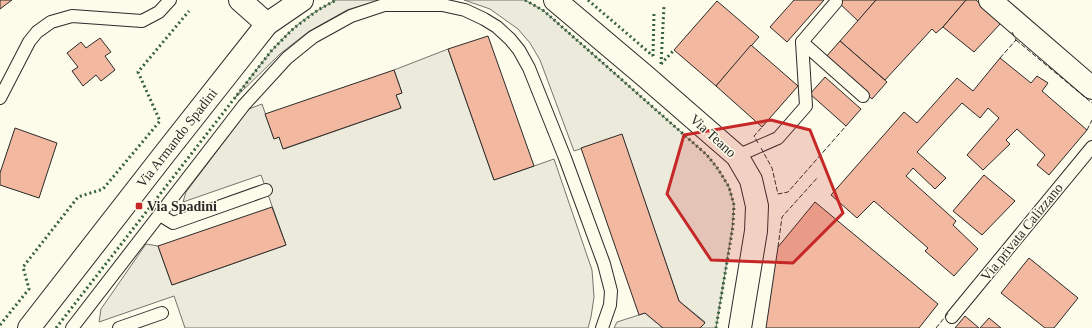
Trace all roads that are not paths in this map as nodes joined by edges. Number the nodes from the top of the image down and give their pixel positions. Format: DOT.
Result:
graph roads {
  1 [pos="170,0"];
  2 [pos="240,0"];
  3 [pos="302,0"];
  4 [pos="555,0"];
  5 [pos="990,0"];
  6 [pos="836,2"];
  7 [pos="267,24"];
  8 [pos="802,42"];
  9 [pos="1092,88"];
  10 [pos="863,96"];
  11 [pos="0,98"];
  12 [pos="1092,147"];
  13 [pos="737,156"];
  14 [pos="266,190"];
  15 [pos="160,215"];
  16 [pos="162,313"];
  17 [pos="952,317"];
  18 [pos="29,328"];
  19 [pos="72,328"];
  20 [pos="118,328"];
  21 [pos="602,328"];
  22 [pos="740,328"];
  1 -- 11 [label="lane"];
  2 -- 7 [label="street"];
  3 -- 7 [label="street, Via Armando Spadini"];
  4 -- 13 [label="street, Via Teano"];
  5 -- 9 [label="street"];
  6 -- 8 [label="lane"];
  7 -- 18 [label="street, Via Armando Spadini"];
  8 -- 10 [label="lane"];
  8 -- 13 [label="lane"];
  12 -- 17 [label="lane, Via privata Calizzano"];
  13 -- 22 [label="street, Via Teano"];
  14 -- 15 [label="lane"];
  15 -- 19 [label="lane"];
  15 -- 21 [label="lane"];
  16 -- 20 [label="lane"];
}
